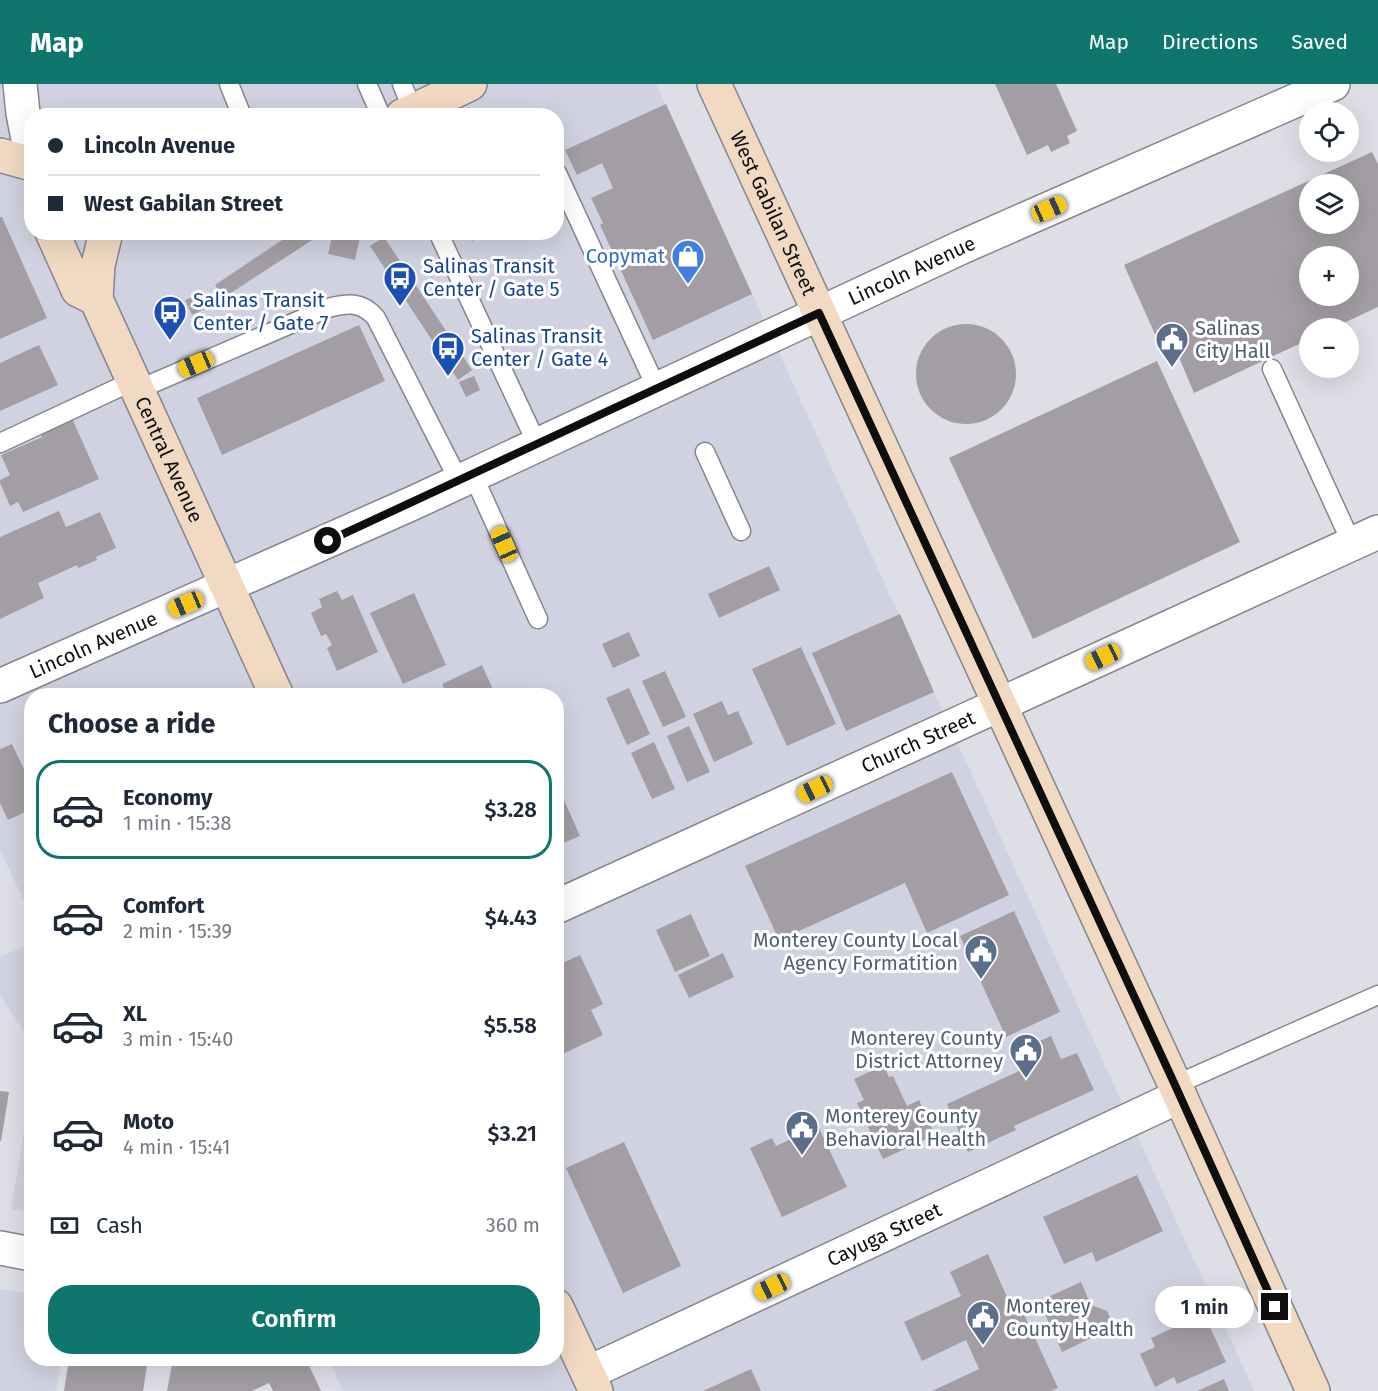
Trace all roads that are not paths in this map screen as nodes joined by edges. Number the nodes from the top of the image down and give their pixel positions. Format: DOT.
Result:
graph roads {
  1 [pos="20,84"];
  2 [pos="229,84"];
  3 [pos="367,84"];
  4 [pos="470,84"];
  5 [pos="714,84"];
  6 [pos="1333,84"];
  7 [pos="406,103"];
  8 [pos="239,108"];
  9 [pos="378,108"];
  10 [pos="24,118"];
  11 [pos="0,155"];
  12 [pos="24,160"];
  13 [pos="564,188"];
  14 [pos="55,240"];
  15 [pos="104,240"];
  16 [pos="442,240"];
  17 [pos="96,299"];
  18 [pos="819,313"];
  19 [pos="1272,369"];
  20 [pos="135,385"];
  21 [pos="657,389"];
  22 [pos="0,443"];
  23 [pos="537,444"];
  24 [pos="705,452"];
  25 [pos="466,478"];
  26 [pos="741,531"];
  27 [pos="1365,538"];
  28 [pos="226,587"];
  29 [pos="538,619"];
  30 [pos="0,686"];
  31 [pos="272,688"];
  32 [pos="999,705"];
  33 [pos="564,903"];
  34 [pos="1378,995"];
  35 [pos="1178,1091"];
  36 [pos="0,1248"];
  37 [pos="24,1252"];
  38 [pos="564,1323"];
  39 [pos="592,1382"];
  40 [pos="1312,1391"];
  1 -- 10 [label="street"];
  2 -- 8 [label="lane"];
  3 -- 9 [label="lane"];
  4 -- 7 [label="street"];
  5 -- 18 [label="street, West Gabilan Street"];
  6 -- 18 [label="street, Lincoln Avenue"];
  11 -- 12 [label="street"];
  13 -- 21 [label="lane"];
  14 -- 17 [label="street, Central Avenue"];
  15 -- 17 [label="street"];
  16 -- 23 [label="lane"];
  17 -- 20 [label="street, Central Avenue"];
  18 -- 21 [label="street, Lincoln Avenue"];
  18 -- 32 [label="street, West Gabilan Street"];
  19 -- 27 [label="lane"];
  20 -- 22 [label="lane"];
  20 -- 25 [label="lane"];
  20 -- 28 [label="street, Central Avenue"];
  21 -- 23 [label="street, Lincoln Avenue"];
  23 -- 25 [label="street, Lincoln Avenue"];
  24 -- 26 [label="lane"];
  25 -- 28 [label="street, Lincoln Avenue"];
  25 -- 29 [label="lane"];
  27 -- 32 [label="street, Church Street"];
  28 -- 30 [label="street, Lincoln Avenue"];
  28 -- 31 [label="street, Central Avenue"];
  32 -- 33 [label="street, Church Street"];
  32 -- 35 [label="street, West Gabilan Street"];
  34 -- 35 [label="lane"];
  35 -- 39 [label="street, Cayuga Street"];
  35 -- 40 [label="street, West Gabilan Street"];
  36 -- 37 [label="street"];
  38 -- 39 [label="street"];
}
